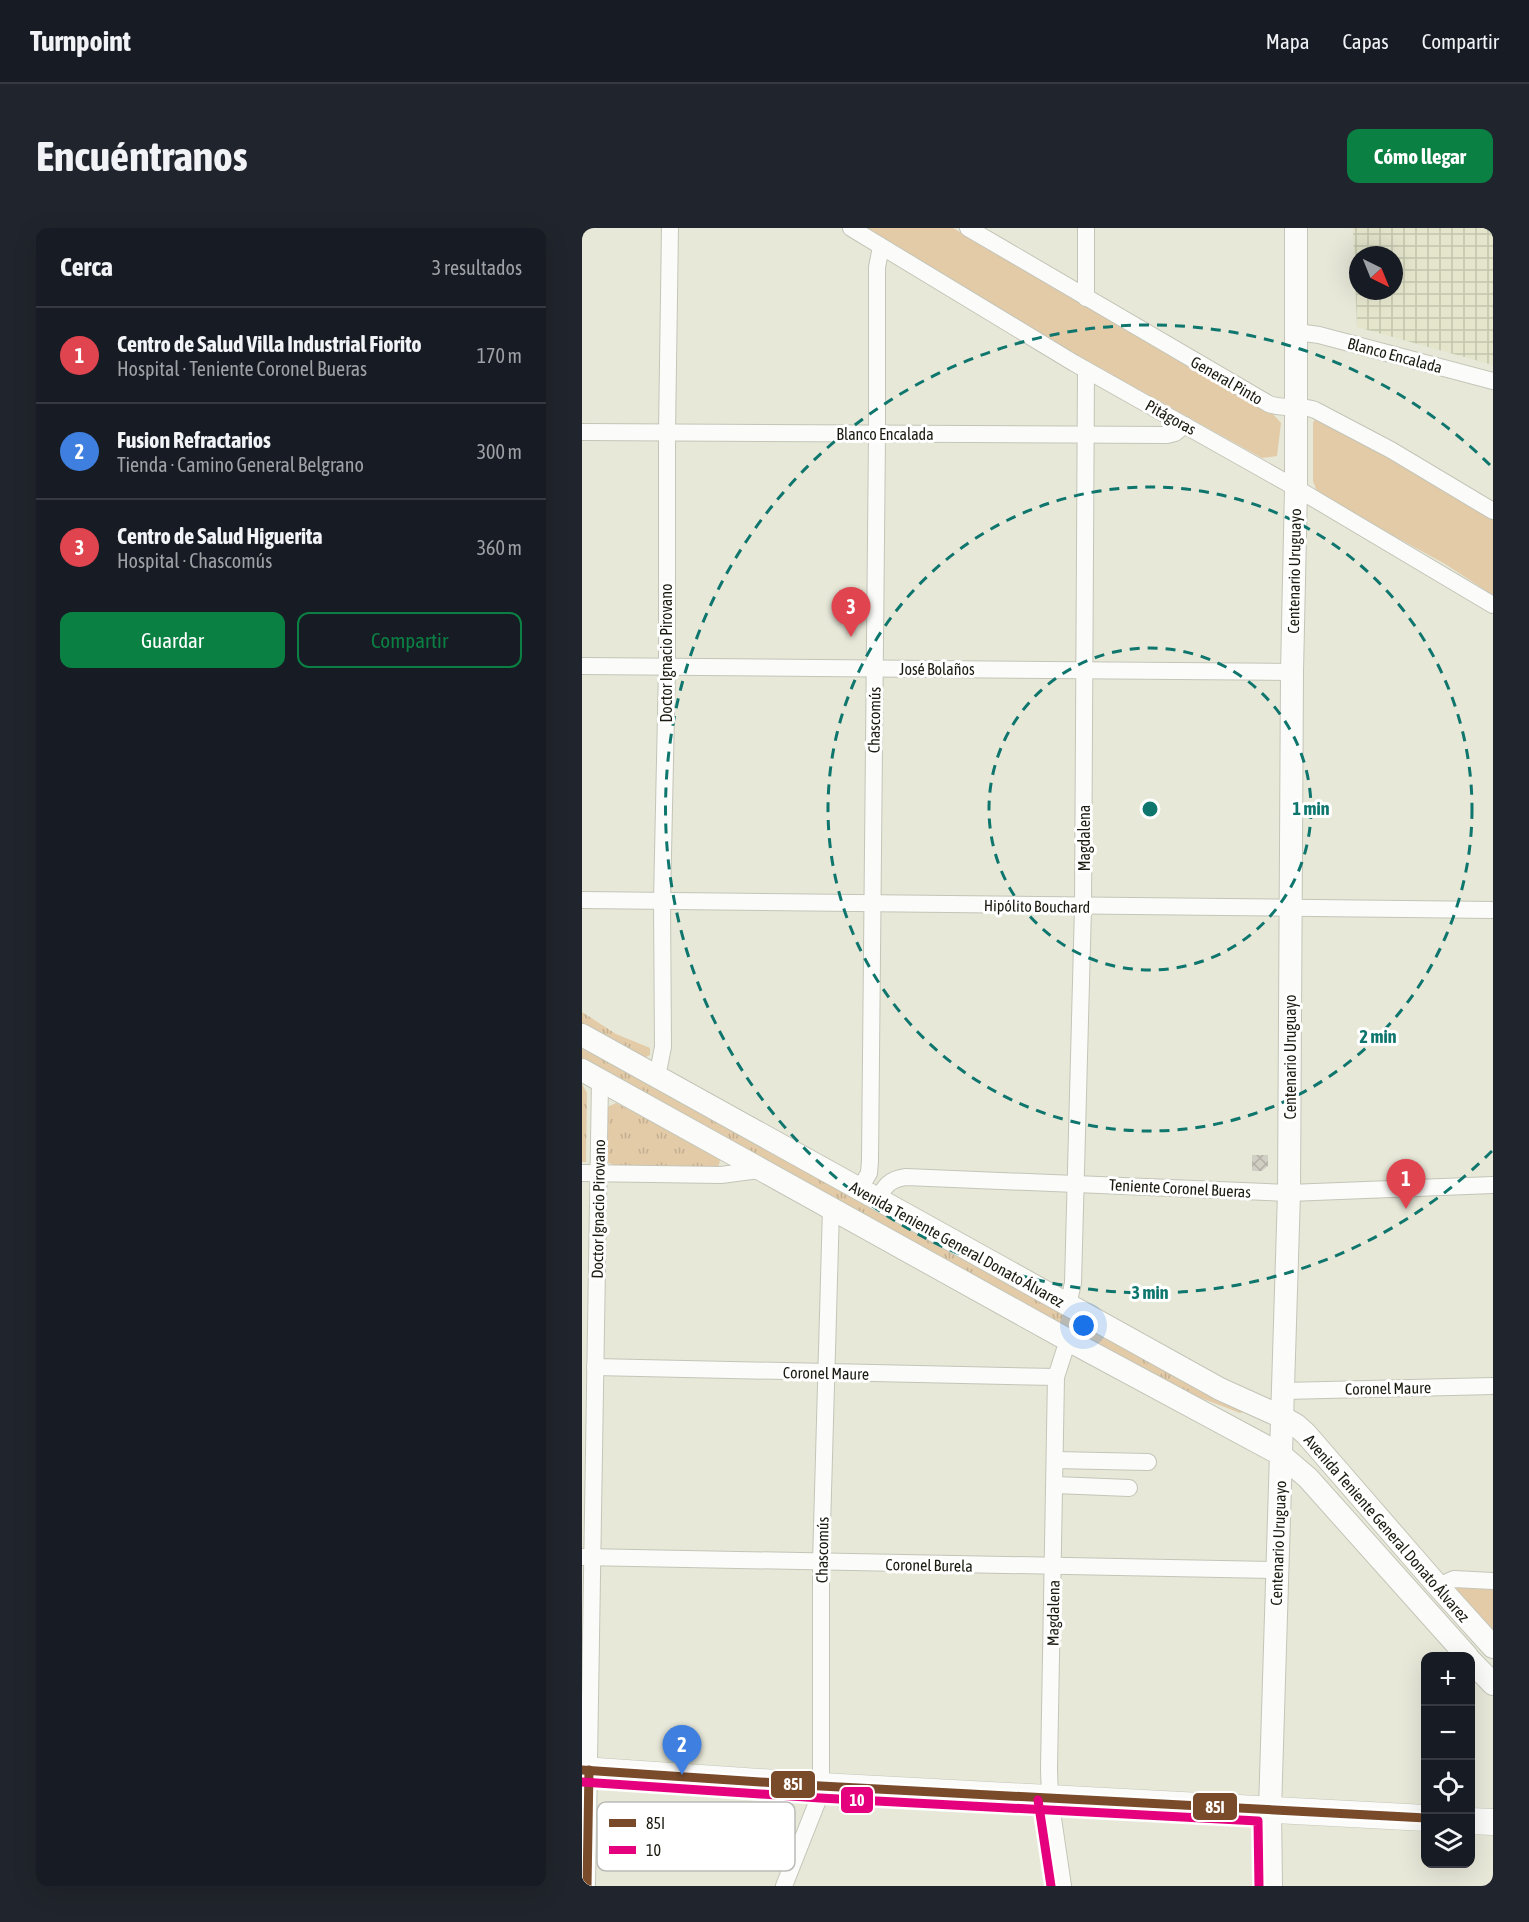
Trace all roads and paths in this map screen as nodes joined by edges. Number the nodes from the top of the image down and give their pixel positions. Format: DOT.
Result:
graph roads {
  1 [pos="670,228"];
  2 [pos="851,228"];
  3 [pos="968,228"];
  4 [pos="1086,228"];
  5 [pos="1296,228"];
  6 [pos="881,247"];
  7 [pos="1086,298"];
  8 [pos="1297,332"];
  9 [pos="1086,370"];
  10 [pos="1493,381"];
  11 [pos="1294,407"];
  12 [pos="1185,425"];
  13 [pos="582,432"];
  14 [pos="667,432"];
  15 [pos="1084,433"];
  16 [pos="877,434"];
  17 [pos="1296,488"];
  18 [pos="1493,512"];
  19 [pos="1493,605"];
  20 [pos="582,666"];
  21 [pos="667,667"];
  22 [pos="875,669"];
  23 [pos="1085,670"];
  24 [pos="1292,672"];
  25 [pos="582,900"];
  26 [pos="662,901"];
  27 [pos="873,903"];
  28 [pos="1083,907"];
  29 [pos="1291,908"];
  30 [pos="1493,910"];
  31 [pos="582,1035"];
  32 [pos="591,1075"];
  33 [pos="657,1077"];
  34 [pos="759,1170"];
  35 [pos="590,1173"];
  36 [pos="891,1180"];
  37 [pos="1077,1183"];
  38 [pos="1493,1185"];
  39 [pos="869,1187"];
  40 [pos="1289,1193"];
  41 [pos="831,1208"];
  42 [pos="1068,1305"];
  43 [pos="1068,1340"];
  44 [pos="595,1368"];
  45 [pos="825,1373"];
  46 [pos="1056,1377"];
  47 [pos="1493,1386"];
  48 [pos="1284,1391"];
  49 [pos="1282,1417"];
  50 [pos="1280,1454"];
  51 [pos="1055,1460"];
  52 [pos="1148,1462"];
  53 [pos="1055,1485"];
  54 [pos="1129,1488"];
  55 [pos="587,1558"];
  56 [pos="821,1563"];
  57 [pos="1054,1567"];
  58 [pos="1277,1570"];
  59 [pos="1493,1581"];
  60 [pos="1438,1586"];
  61 [pos="1493,1647"];
  62 [pos="1463,1652"];
  63 [pos="1475,1665"];
  64 [pos="1493,1684"];
  65 [pos="586,1770"];
  66 [pos="821,1786"];
  67 [pos="1050,1798"];
  68 [pos="1270,1810"];
  69 [pos="1421,1818"];
  70 [pos="1475,1821"];
  71 [pos="1493,1822"];
  72 [pos="795,1858"];
  73 [pos="790,1871"];
  74 [pos="587,1886"];
  75 [pos="784,1886"];
  76 [pos="1063,1886"];
  77 [pos="1271,1886"];
  1 -- 14 [label="street, Doctor Ignacio Pirovano"];
  2 -- 6 [label="street, Pitágoras"];
  3 -- 7 [label="street, General Pinto"];
  4 -- 7 [label="street"];
  5 -- 8 [label="main road, Centenario Uruguayo"];
  6 -- 9 [label="street, Pitágoras"];
  6 -- 16 [label="street, Chascomús"];
  7 -- 11 [label="street, General Pinto"];
  8 -- 10 [label="street, Blanco Encalada"];
  8 -- 11 [label="main road, Centenario Uruguayo"];
  9 -- 12 [label="street, Pitágoras"];
  9 -- 15 [label="street, Magdalena"];
  11 -- 17 [label="main road, Centenario Uruguayo"];
  11 -- 18 [label="street, General Pinto"];
  12 -- 15 [label="street, Blanco Encalada"];
  12 -- 17 [label="street, Pitágoras"];
  13 -- 14 [label="street, Blanco Encalada"];
  14 -- 16 [label="street, Blanco Encalada"];
  14 -- 21 [label="street, Doctor Ignacio Pirovano"];
  15 -- 16 [label="street, Blanco Encalada"];
  15 -- 23 [label="street, Magdalena"];
  16 -- 22 [label="street, Chascomús"];
  17 -- 19 [label="street, Pitágoras"];
  17 -- 24 [label="main road, Centenario Uruguayo"];
  20 -- 21 [label="street, José Bolaños"];
  21 -- 22 [label="street, José Bolaños"];
  21 -- 26 [label="street, Doctor Ignacio Pirovano"];
  22 -- 23 [label="street, José Bolaños"];
  22 -- 27 [label="street, Chascomús"];
  23 -- 24 [label="street, José Bolaños"];
  23 -- 28 [label="street, Magdalena"];
  24 -- 29 [label="main road, Centenario Uruguayo"];
  25 -- 26 [label="street, Hipólito Bouchard"];
  26 -- 27 [label="street, Hipólito Bouchard"];
  26 -- 33 [label="street, Doctor Ignacio Pirovano"];
  27 -- 28 [label="street, Hipólito Bouchard"];
  27 -- 39 [label="street, Chascomús"];
  28 -- 29 [label="street, Hipólito Bouchard"];
  28 -- 37 [label="street, Magdalena"];
  29 -- 30 [label="street, Hipólito Bouchard"];
  29 -- 40 [label="main road, Centenario Uruguayo"];
  31 -- 33 [label="main road, Avenida Teniente General Donato Álvarez"];
  32 -- 34 [label="main road, Avenida Teniente General Donato Álvarez"];
  32 -- 35 [label="street, Doctor Ignacio Pirovano"];
  33 -- 39 [label="main road, Avenida Teniente General Donato Álvarez"];
  34 -- 35 [label="street"];
  34 -- 41 [label="main road, Avenida Teniente General Donato Álvarez"];
  35 -- 44 [label="street, Doctor Ignacio Pirovano"];
  36 -- 37 [label="street, Teniente Coronel Bueras"];
  36 -- 39 [label="street"];
  36 -- 39 [label="street"];
  37 -- 40 [label="street, Teniente Coronel Bueras"];
  37 -- 42 [label="street, Magdalena"];
  38 -- 40 [label="street, Teniente Coronel Bueras"];
  39 -- 42 [label="main road, Avenida Teniente General Donato Álvarez"];
  40 -- 48 [label="main road, Centenario Uruguayo"];
  41 -- 43 [label="main road, Avenida Teniente General Donato Álvarez"];
  41 -- 45 [label="street, Chascomús"];
  42 -- 49 [label="main road, Avenida Teniente General Donato Álvarez"];
  43 -- 46 [label="street, Magdalena"];
  43 -- 50 [label="main road, Avenida Teniente General Donato Álvarez"];
  44 -- 45 [label="street, Coronel Maure"];
  44 -- 55 [label="street, Doctor Ignacio Pirovano"];
  45 -- 46 [label="street, Coronel Maure"];
  45 -- 56 [label="street, Chascomús"];
  46 -- 51 [label="street, Magdalena"];
  47 -- 48 [label="street, Coronel Maure"];
  48 -- 49 [label="main road, Centenario Uruguayo"];
  49 -- 50 [label="main road, Centenario Uruguayo"];
  49 -- 60 [label="main road, Avenida Teniente General Donato Álvarez"];
  50 -- 58 [label="main road, Centenario Uruguayo"];
  50 -- 62 [label="main road, Avenida Teniente General Donato Álvarez"];
  51 -- 52 [label="street"];
  51 -- 53 [label="street, Magdalena"];
  53 -- 54 [label="street"];
  53 -- 57 [label="street, Magdalena"];
  55 -- 56 [label="street, Coronel Burela"];
  55 -- 65 [label="street, Doctor Ignacio Pirovano"];
  56 -- 57 [label="street, Coronel Burela"];
  56 -- 66 [label="street, Chascomús"];
  57 -- 58 [label="street, Coronel Burela"];
  57 -- 67 [label="street, Magdalena"];
  58 -- 68 [label="main road, Centenario Uruguayo"];
  59 -- 60 [label="street"];
  60 -- 61 [label="main road, Avenida Teniente General Donato Álvarez"];
  63 -- 64 [label="main road"];
  65 -- 66 [label="main road"];
  65 -- 74 [label="street, Doctor Ignacio Pirovano"];
  66 -- 67 [label="main road"];
  66 -- 72 [label="street, Chascomús"];
  67 -- 68 [label="main road"];
  67 -- 76 [label="street, Magdalena"];
  68 -- 69 [label="main road"];
  68 -- 77 [label="main road, Centenario Uruguayo"];
  70 -- 71 [label="main road"];
  73 -- 75 [label="street, Chascomús"];
}
